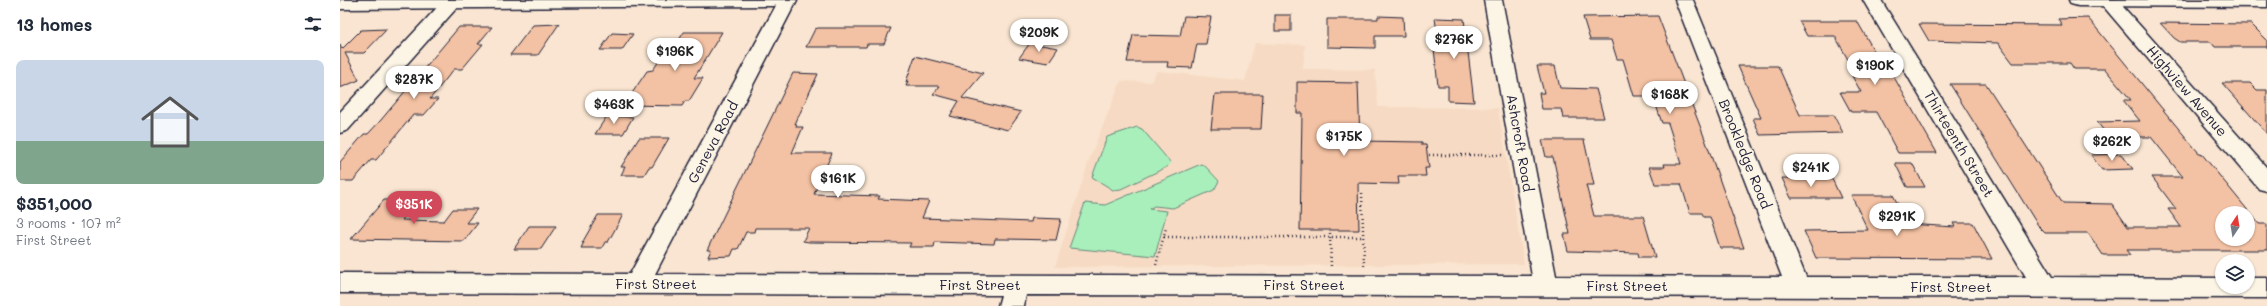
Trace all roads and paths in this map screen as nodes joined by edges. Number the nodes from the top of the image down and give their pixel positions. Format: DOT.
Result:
graph roads {
  1 [pos="624,0"];
  2 [pos="774,0"];
  3 [pos="788,0"];
  4 [pos="1494,0"];
  5 [pos="1684,0"];
  6 [pos="1872,0"];
  7 [pos="2078,0"];
  8 [pos="2107,0"];
  9 [pos="2222,0"];
  10 [pos="2267,1"];
  11 [pos="453,2"];
  12 [pos="340,3"];
  13 [pos="340,125"];
  14 [pos="1510,155"];
  15 [pos="1429,156"];
  16 [pos="2267,183"];
  17 [pos="1362,193"];
  18 [pos="1166,228"];
  19 [pos="1164,237"];
  20 [pos="1362,238"];
  21 [pos="1155,269"];
  22 [pos="1364,270"];
  23 [pos="340,282"];
  24 [pos="638,284"];
  25 [pos="1546,286"];
  26 [pos="1798,287"];
  27 [pos="2045,287"];
  28 [pos="2267,288"];
  29 [pos="1013,295"];
  1 -- 2 [label="street"];
  1 -- 11 [label="street"];
  3 -- 24 [label="street, Geneva Road"];
  4 -- 25 [label="street, Ashcroft Road"];
  5 -- 26 [label="street, Brookledge Road"];
  6 -- 27 [label="street, Thirteenth Street"];
  7 -- 8 [label="street"];
  8 -- 9 [label="street"];
  8 -- 16 [label="street, Highview Avenue"];
  9 -- 10 [label="street"];
  11 -- 12 [label="street"];
  11 -- 13 [label="street"];
  14 -- 15 [label="path"];
  17 -- 20 [label="path"];
  18 -- 19 [label="path"];
  19 -- 20 [label="path"];
  19 -- 21 [label="path"];
  20 -- 22 [label="path"];
  23 -- 24 [label="street, First Street"];
  24 -- 29 [label="street, First Street"];
  25 -- 26 [label="street, First Street"];
  25 -- 29 [label="street, First Street"];
  26 -- 27 [label="street, First Street"];
  27 -- 28 [label="street, First Street"];
}
